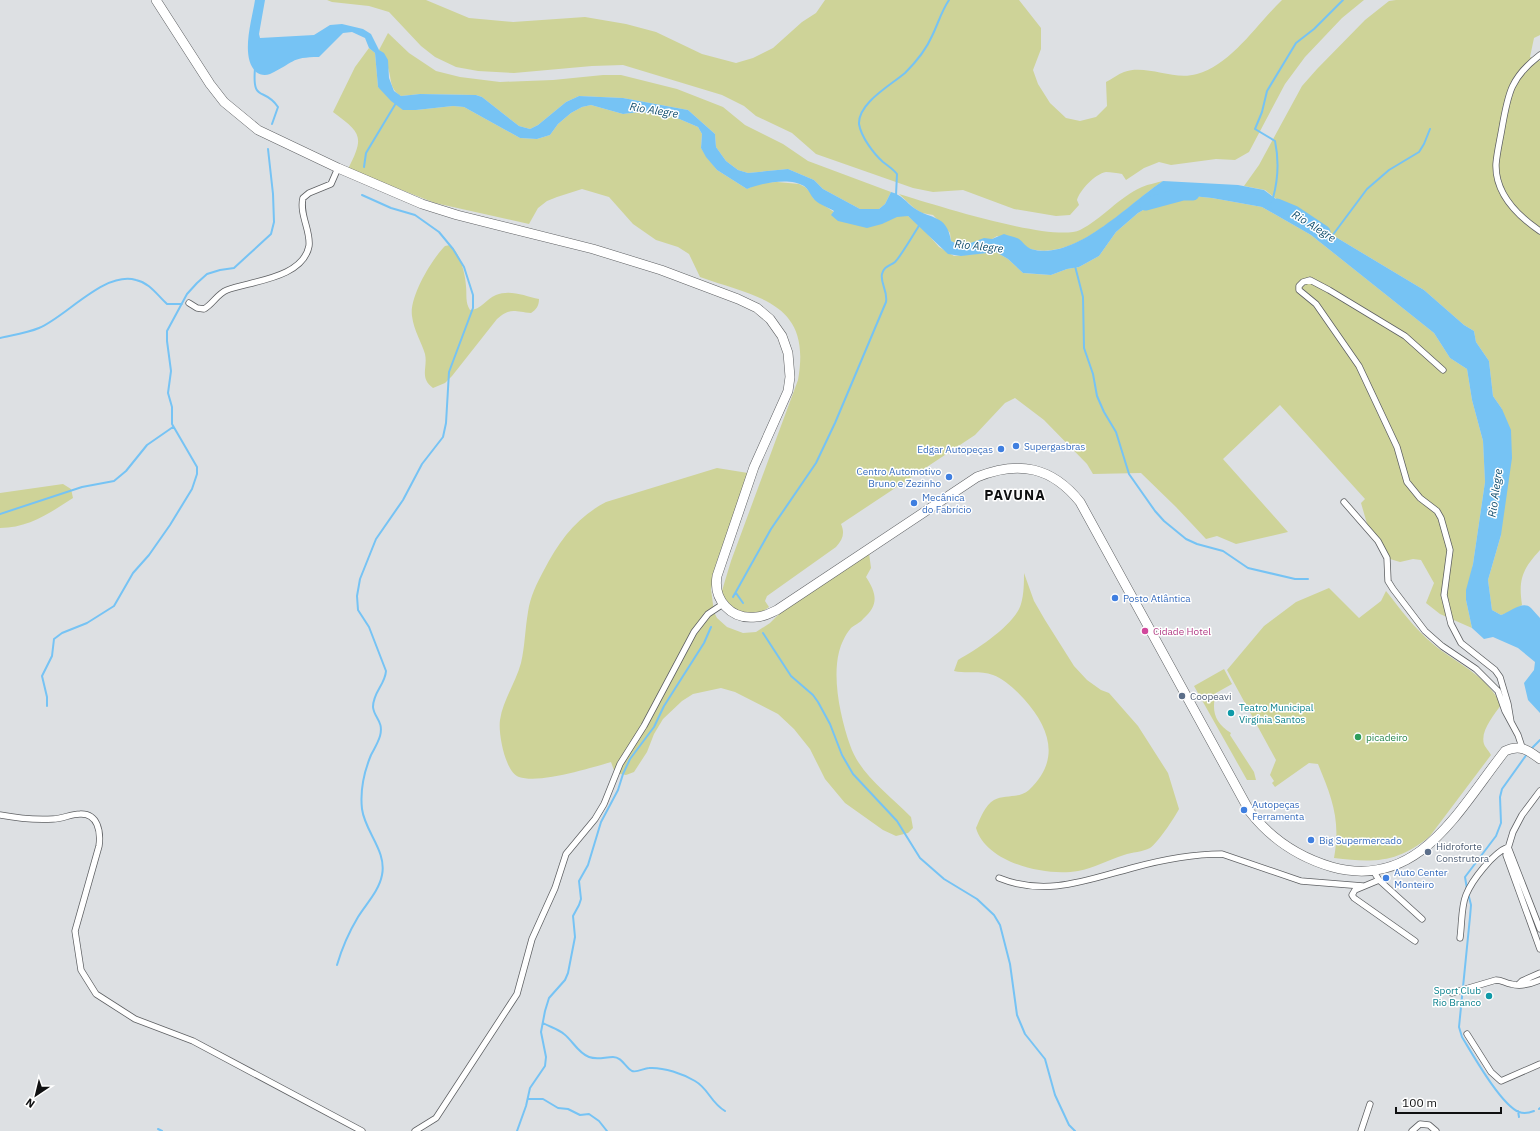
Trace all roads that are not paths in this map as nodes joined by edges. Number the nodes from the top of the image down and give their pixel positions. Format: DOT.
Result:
graph roads {
  1 [pos="156,0"];
  2 [pos="1540,55"];
  3 [pos="338,168"];
  4 [pos="1540,231"];
  5 [pos="189,303"];
  6 [pos="1443,370"];
  7 [pos="1344,502"];
  8 [pos="723,604"];
  9 [pos="1511,722"];
  10 [pos="1531,753"];
  11 [pos="1540,791"];
  12 [pos="0,815"];
  13 [pos="1508,847"];
  14 [pos="1376,876"];
  15 [pos="999,878"];
  16 [pos="1363,886"];
  17 [pos="1422,919"];
  18 [pos="1540,929"];
  19 [pos="1460,938"];
  20 [pos="1415,941"];
  21 [pos="1540,949"];
  22 [pos="1540,973"];
  23 [pos="1540,980"];
  24 [pos="1519,984"];
  25 [pos="1452,993"];
  26 [pos="1467,1034"];
  27 [pos="1540,1064"];
  28 [pos="1370,1104"];
  29 [pos="362,1131"];
  30 [pos="415,1131"];
  31 [pos="1361,1131"];
  32 [pos="1412,1131"];
  33 [pos="1436,1131"];
  1 -- 3 [label="highway"];
  2 -- 4 [label="street"];
  3 -- 5 [label="street"];
  3 -- 8 [label="highway"];
  6 -- 9 [label="street"];
  7 -- 9 [label="street"];
  8 -- 14 [label="highway"];
  8 -- 30 [label="street"];
  9 -- 10 [label="street"];
  10 -- 14 [label="highway"];
  11 -- 13 [label="street"];
  12 -- 29 [label="street"];
  13 -- 18 [label="street"];
  13 -- 19 [label="street"];
  13 -- 21 [label="street"];
  14 -- 16 [label="street"];
  14 -- 17 [label="street"];
  15 -- 16 [label="street"];
  16 -- 20 [label="street"];
  22 -- 24 [label="street"];
  23 -- 24 [label="street"];
  24 -- 25 [label="street"];
  26 -- 27 [label="street"];
  28 -- 31 [label="street"];
  32 -- 33 [label="street"];
}
